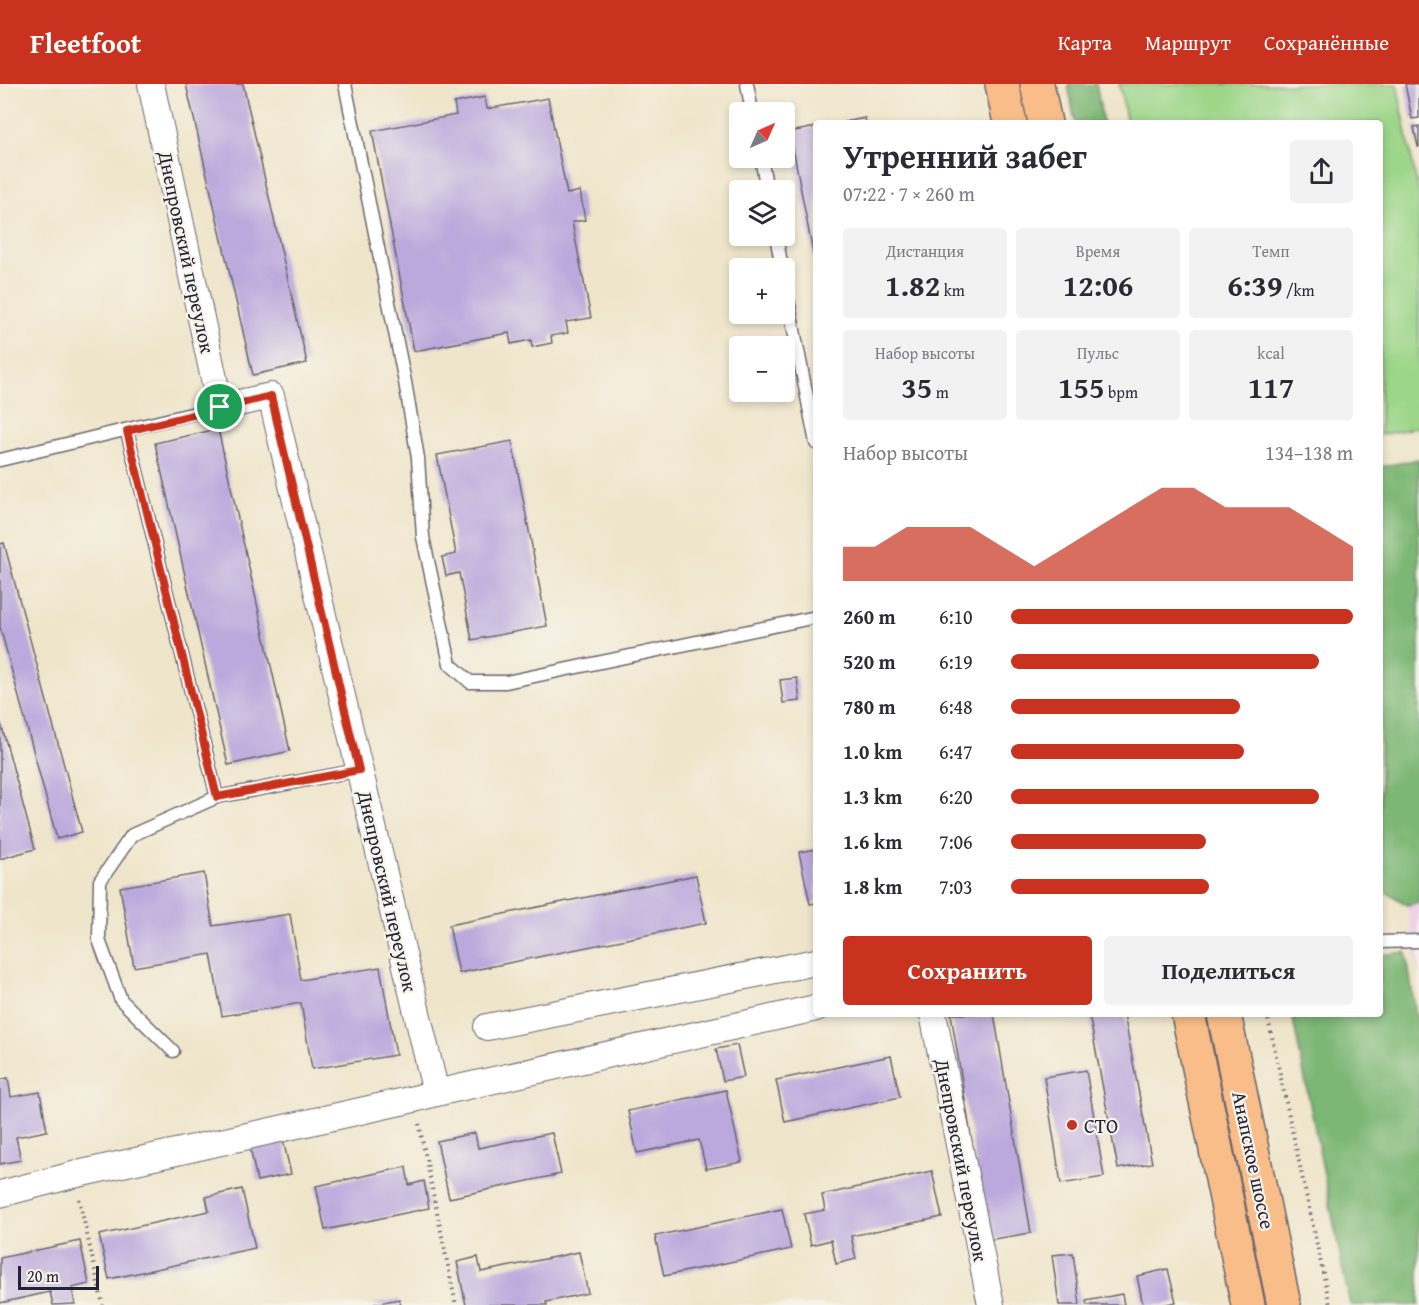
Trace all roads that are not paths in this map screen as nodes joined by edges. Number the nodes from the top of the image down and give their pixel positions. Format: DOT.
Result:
graph roads {
  1 [pos="151,84"];
  2 [pos="345,84"];
  3 [pos="747,84"];
  4 [pos="1002,84"];
  5 [pos="1037,84"];
  6 [pos="750,102"];
  7 [pos="1009,120"];
  8 [pos="1043,120"];
  9 [pos="793,324"];
  10 [pos="220,407"];
  11 [pos="813,428"];
  12 [pos="127,431"];
  13 [pos="0,460"];
  14 [pos="813,618"];
  15 [pos="359,770"];
  16 [pos="217,797"];
  17 [pos="1419,941"];
  18 [pos="1383,942"];
  19 [pos="813,963"];
  20 [pos="813,1009"];
  21 [pos="934,1017"];
  22 [pos="1189,1017"];
  23 [pos="1225,1017"];
  24 [pos="487,1027"];
  25 [pos="173,1052"];
  26 [pos="425,1096"];
  27 [pos="0,1194"];
  28 [pos="987,1302"];
  29 [pos="1248,1305"];
  30 [pos="1284,1305"];
  1 -- 10 [label="street, Днепровский переулок"];
  2 -- 14 [label="lane"];
  3 -- 6 [label="lane"];
  4 -- 7 [label="highway"];
  5 -- 8 [label="highway"];
  9 -- 11 [label="lane"];
  10 -- 12 [label="lane"];
  10 -- 15 [label="street, Днепровский переулок"];
  12 -- 13 [label="lane"];
  12 -- 16 [label="lane"];
  15 -- 16 [label="lane"];
  15 -- 26 [label="street, Днепровский переулок"];
  16 -- 25 [label="lane"];
  17 -- 18 [label="lane"];
  19 -- 24 [label="street"];
  20 -- 26 [label="street"];
  21 -- 28 [label="street, Днепровский переулок"];
  22 -- 29 [label="highway, Анапское шоссе"];
  23 -- 30 [label="highway, Анапское шоссе"];
  26 -- 27 [label="street"];
}
